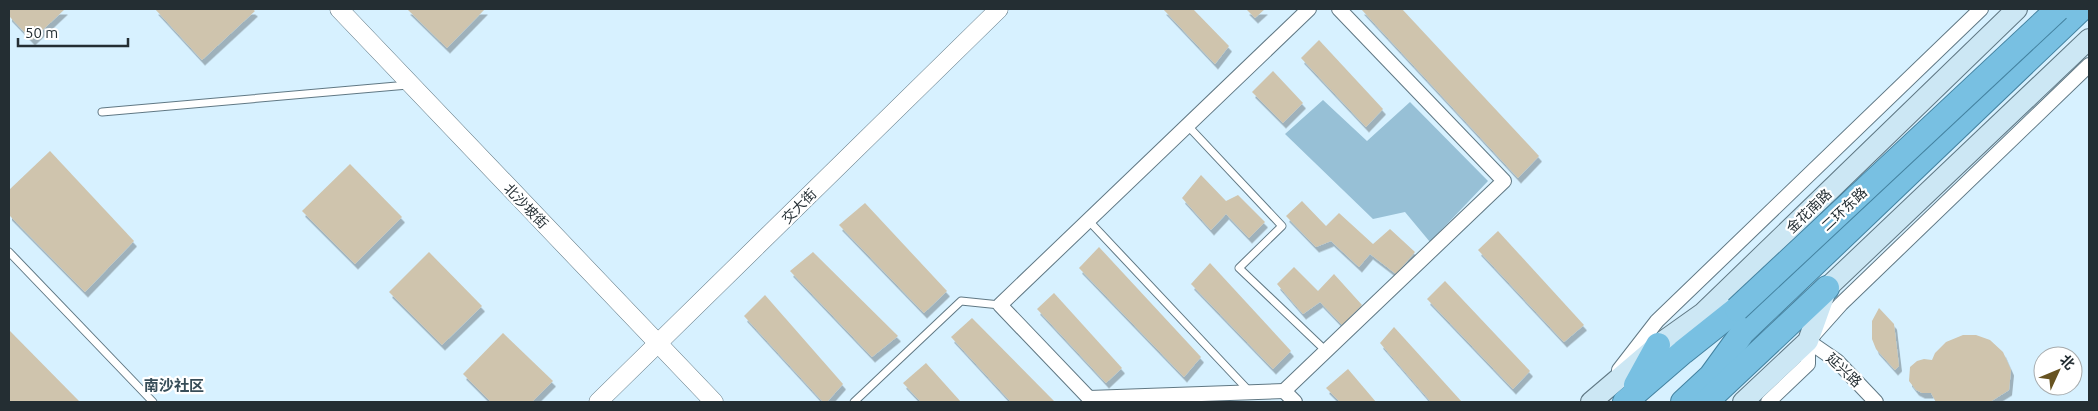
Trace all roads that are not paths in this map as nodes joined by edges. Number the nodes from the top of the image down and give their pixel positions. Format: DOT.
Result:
graph roads {
  1 [pos="338,9"];
  2 [pos="1000,9"];
  3 [pos="1309,9"];
  4 [pos="1338,9"];
  5 [pos="1981,9"];
  6 [pos="2017,9"];
  7 [pos="2058,9"];
  8 [pos="2081,9"];
  9 [pos="2089,39"];
  10 [pos="2089,65"];
  11 [pos="411,85"];
  12 [pos="102,112"];
  13 [pos="1188,126"];
  14 [pos="1088,220"];
  15 [pos="9,252"];
  16 [pos="1827,288"];
  17 [pos="1000,305"];
  18 [pos="1808,341"];
  19 [pos="658,345"];
  20 [pos="1658,345"];
  21 [pos="1326,351"];
  22 [pos="1284,391"];
  23 [pos="1250,392"];
  24 [pos="1596,398"];
  25 [pos="1087,400"];
  26 [pos="1627,400"];
  27 [pos="153,402"];
  28 [pos="598,402"];
  29 [pos="714,402"];
  30 [pos="854,402"];
  31 [pos="1295,402"];
  32 [pos="1683,402"];
  33 [pos="1706,402"];
  34 [pos="1743,402"];
  35 [pos="1768,402"];
  36 [pos="1876,402"];
  1 -- 11 [label="street, 北沙坡街"];
  2 -- 19 [label="street, 交大街"];
  3 -- 13 [label="street"];
  4 -- 21 [label="street"];
  5 -- 24 [label="street"];
  6 -- 20 [label="main road, 金花南路"];
  7 -- 26 [label="highway, 二环东路, bridge"];
  8 -- 32 [label="highway, 二环东路"];
  9 -- 16 [label="main road"];
  10 -- 18 [label="street"];
  11 -- 12 [label="lane"];
  11 -- 19 [label="street, 北沙坡街"];
  13 -- 14 [label="street"];
  13 -- 21 [label="lane"];
  14 -- 17 [label="street"];
  14 -- 23 [label="lane"];
  15 -- 27 [label="lane"];
  16 -- 18 [label="main road"];
  16 -- 33 [label="highway"];
  17 -- 25 [label="street"];
  17 -- 30 [label="lane"];
  18 -- 34 [label="main road"];
  18 -- 35 [label="street"];
  18 -- 36 [label="street, 延兴路"];
  19 -- 28 [label="street, 交大街"];
  19 -- 29 [label="street, 北沙坡街"];
  20 -- 24 [label="main road, 金花南路"];
  20 -- 26 [label="highway"];
  21 -- 22 [label="street"];
  22 -- 23 [label="street"];
  22 -- 31 [label="street"];
  23 -- 25 [label="street"];
}
